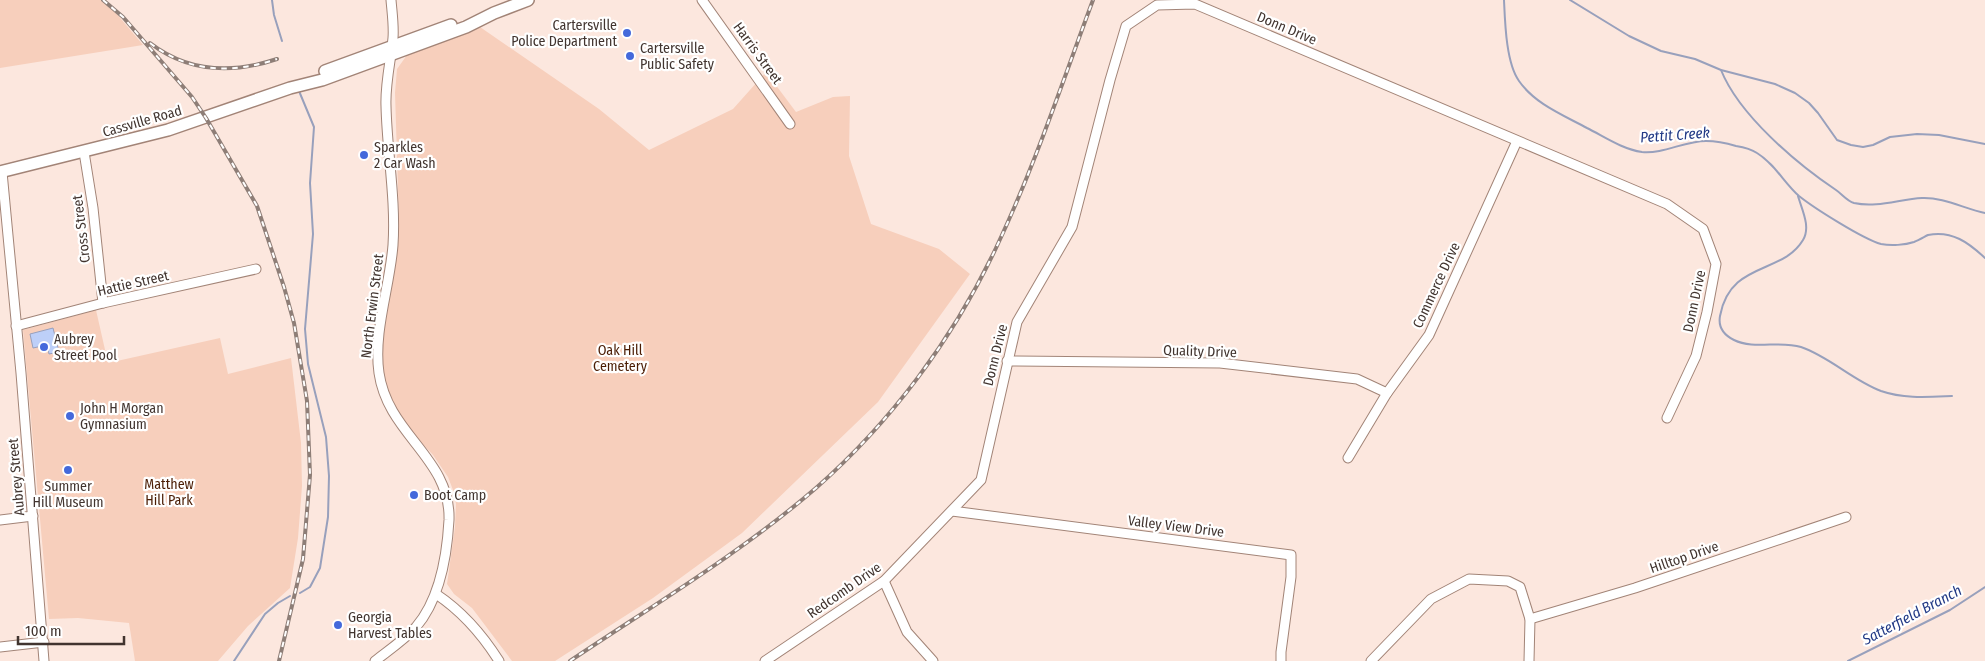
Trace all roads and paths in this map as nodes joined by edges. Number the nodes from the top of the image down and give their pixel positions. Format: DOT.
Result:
graph roads {
  1 [pos="391,0"];
  2 [pos="528,0"];
  3 [pos="702,0"];
  4 [pos="391,50"];
  5 [pos="790,124"];
  6 [pos="1517,141"];
  7 [pos="84,152"];
  8 [pos="1,172"];
  9 [pos="256,269"];
  10 [pos="103,303"];
  11 [pos="16,326"];
  12 [pos="1007,361"];
  13 [pos="1387,393"];
  14 [pos="1667,418"];
  15 [pos="1348,458"];
  16 [pos="952,511"];
  17 [pos="34,516"];
  18 [pos="1846,517"];
  19 [pos="0,520"];
  20 [pos="884,581"];
  21 [pos="436,594"];
  22 [pos="1530,619"];
  23 [pos="44,642"];
  24 [pos="0,648"];
  25 [pos="499,660"];
  26 [pos="44,661"];
  27 [pos="375,661"];
  28 [pos="765,661"];
  29 [pos="933,661"];
  30 [pos="1281,661"];
  31 [pos="1371,661"];
  32 [pos="1529,661"];
  1 -- 4 [label="street, North Erwin Street"];
  2 -- 4 [label="main road, Cassville Road"];
  3 -- 5 [label="street, Harris Street"];
  4 -- 7 [label="main road, Cassville Road"];
  4 -- 21 [label="street, North Erwin Street"];
  6 -- 12 [label="street, Donn Drive"];
  6 -- 13 [label="street, Commerce Drive"];
  6 -- 14 [label="street, Donn Drive"];
  7 -- 8 [label="main road, Cassville Road"];
  7 -- 10 [label="street, Cross Street"];
  8 -- 11 [label="street, Aubrey Street"];
  9 -- 10 [label="street, Hattie Street"];
  10 -- 11 [label="street, Hattie Street"];
  11 -- 17 [label="street, Aubrey Street"];
  12 -- 13 [label="street, Quality Drive"];
  12 -- 16 [label="street, Donn Drive"];
  13 -- 15 [label="street, Commerce Drive"];
  16 -- 20 [label="street, Redcomb Drive"];
  16 -- 30 [label="street, Valley View Drive"];
  17 -- 19 [label="street"];
  17 -- 23 [label="street, Aubrey Street"];
  18 -- 22 [label="street, Hilltop Drive"];
  20 -- 28 [label="street, Redcomb Drive"];
  20 -- 29 [label="street"];
  21 -- 25 [label="street"];
  21 -- 27 [label="street, North Erwin Street"];
  22 -- 31 [label="street"];
  22 -- 32 [label="street"];
  23 -- 24 [label="street"];
  23 -- 26 [label="street, Aubrey Street"];
}
